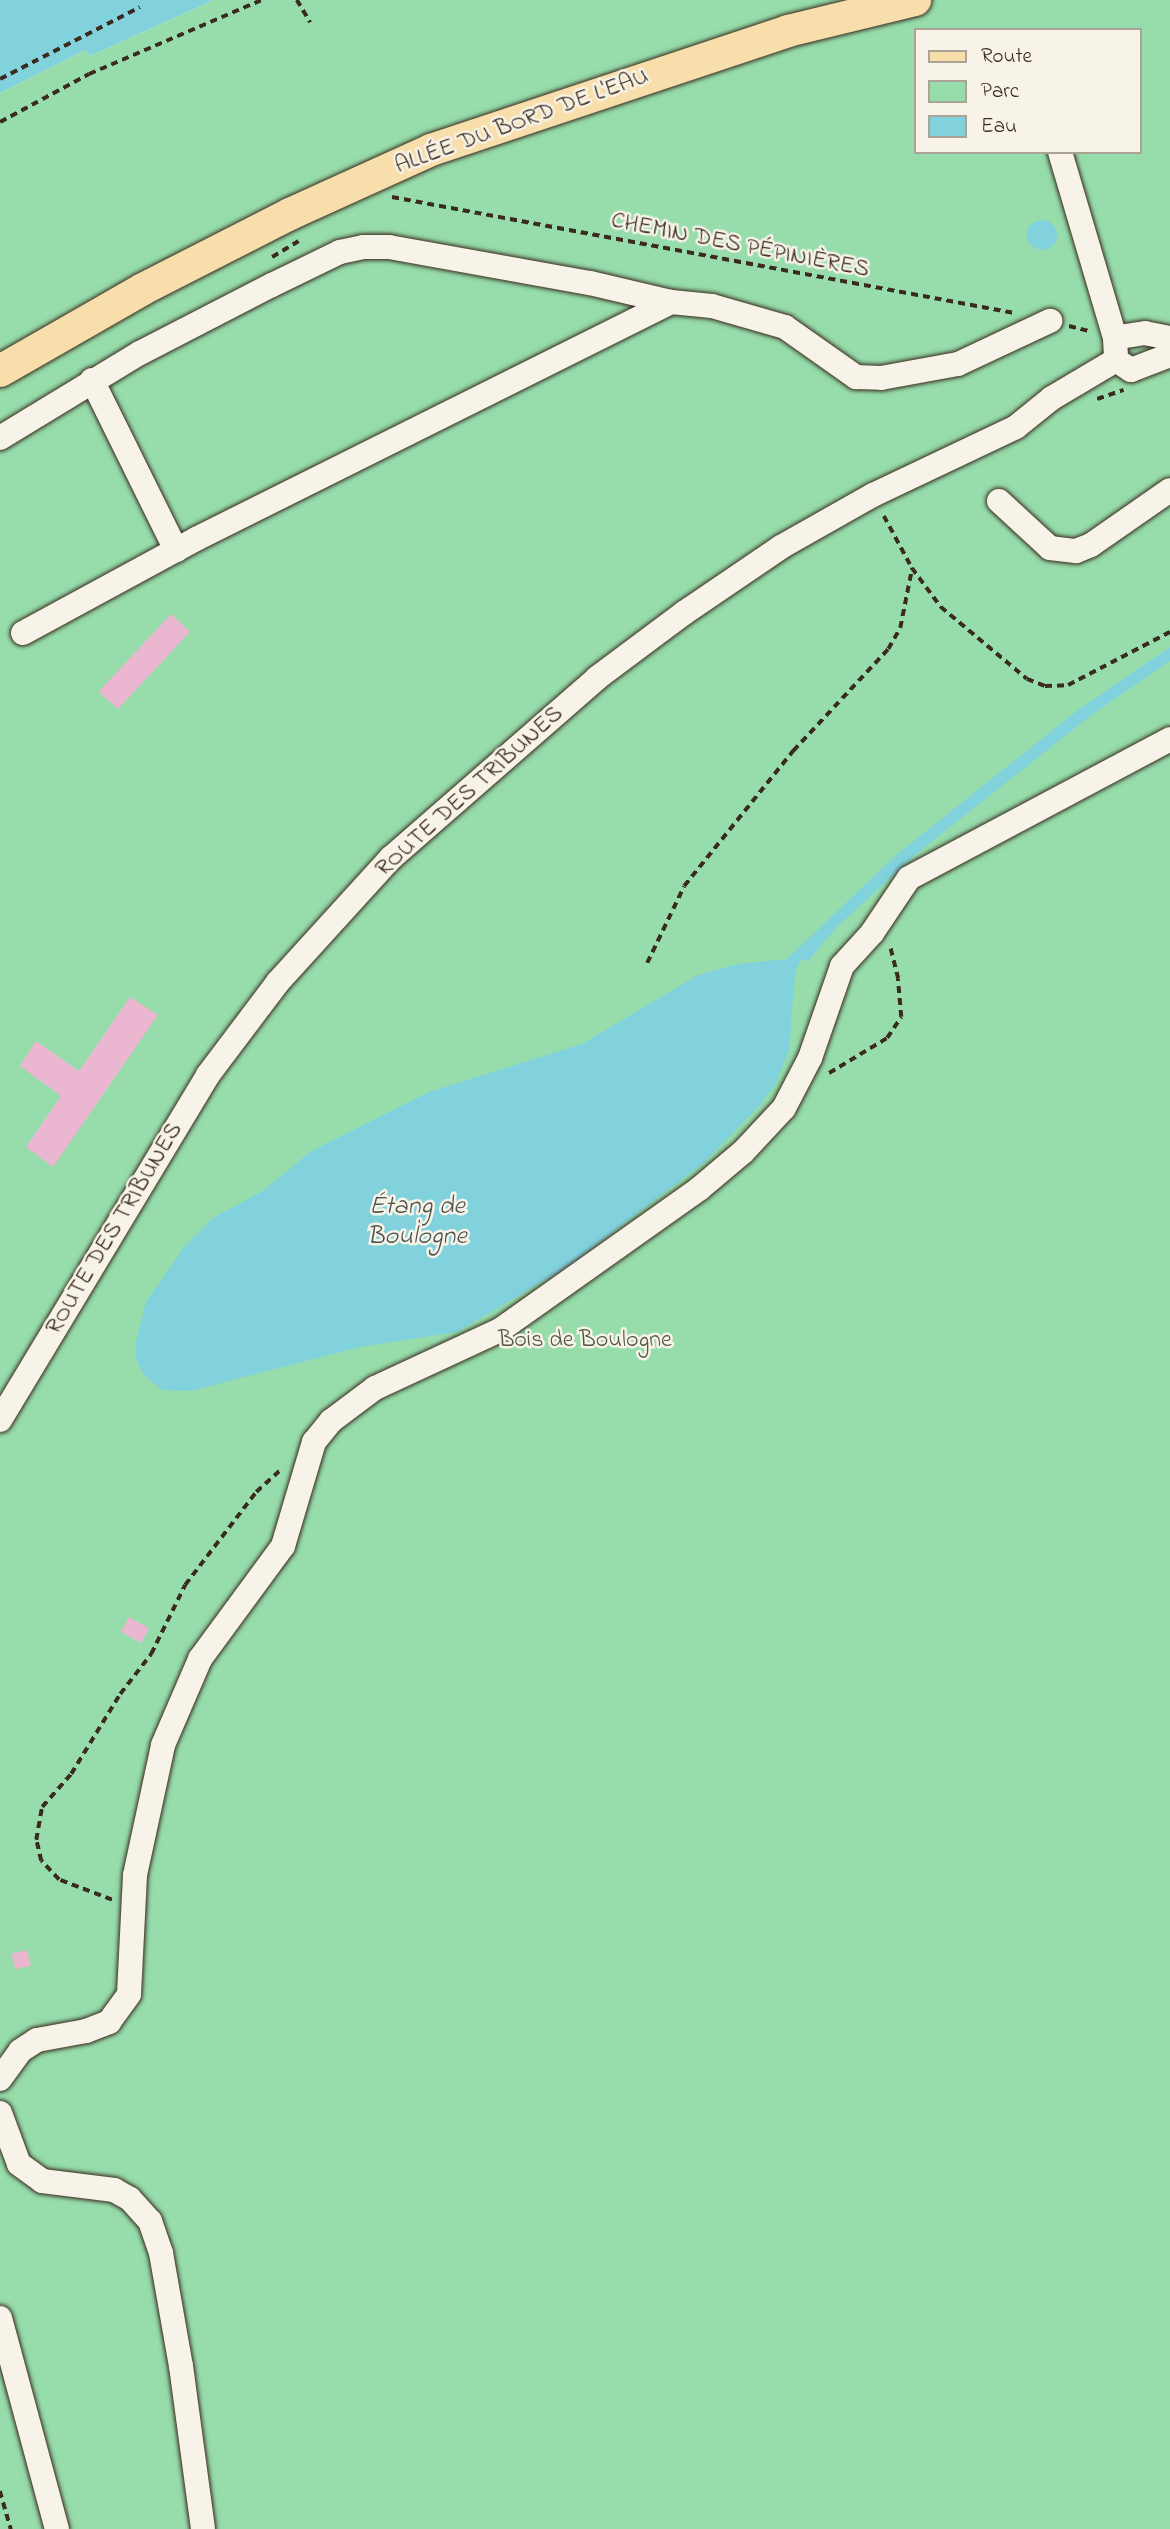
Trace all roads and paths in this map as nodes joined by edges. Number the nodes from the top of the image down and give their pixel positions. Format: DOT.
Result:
graph roads {
  1 [pos="262,0"];
  2 [pos="297,0"];
  3 [pos="915,0"];
  4 [pos="140,7"];
  5 [pos="310,22"];
  6 [pos="0,79"];
  7 [pos="0,122"];
  8 [pos="1061,154"];
  9 [pos="362,182"];
  10 [pos="671,302"];
  11 [pos="1050,321"];
  12 [pos="1170,338"];
  13 [pos="1115,349"];
  14 [pos="1170,355"];
  15 [pos="0,371"];
  16 [pos="92,380"];
  17 [pos="0,438"];
  18 [pos="1170,490"];
  19 [pos="873,495"];
  20 [pos="999,501"];
  21 [pos="176,550"];
  22 [pos="912,568"];
  23 [pos="1170,632"];
  24 [pos="23,633"];
  25 [pos="1170,739"];
  26 [pos="882,918"];
  27 [pos="647,962"];
  28 [pos="796,1086"];
  29 [pos="1,1414"];
  30 [pos="314,1442"];
  31 [pos="134,1905"];
  32 [pos="0,2079"];
  33 [pos="0,2113"];
  34 [pos="0,2318"];
  35 [pos="0,2491"];
  36 [pos="11,2529"];
  37 [pos="57,2529"];
  38 [pos="203,2529"];
  1 -- 7 [label="path"];
  2 -- 5 [label="path"];
  3 -- 9 [label="main road, ALLÉE DU BORD DE L'EAU"];
  4 -- 6 [label="path"];
  8 -- 13 [label="lane"];
  9 -- 11 [label="path, CHEMIN DES PÉPINIÈRES"];
  9 -- 15 [label="main road, ALLÉE DU BORD DE L'EAU"];
  10 -- 11 [label="lane"];
  10 -- 16 [label="lane"];
  10 -- 21 [label="lane"];
  11 -- 13 [label="path, CHEMIN DES PÉPINIÈRES"];
  12 -- 13 [label="lane, ROUTE DES TRIBUNES"];
  13 -- 14 [label="lane"];
  13 -- 19 [label="lane, ROUTE DES TRIBUNES"];
  16 -- 17 [label="lane"];
  16 -- 21 [label="lane"];
  18 -- 20 [label="lane"];
  19 -- 22 [label="path"];
  19 -- 29 [label="lane, ROUTE DES TRIBUNES"];
  21 -- 24 [label="lane"];
  22 -- 23 [label="path"];
  22 -- 27 [label="path"];
  25 -- 26 [label="lane"];
  26 -- 28 [label="lane"];
  26 -- 28 [label="path"];
  28 -- 30 [label="lane"];
  30 -- 31 [label="lane"];
  30 -- 31 [label="path"];
  31 -- 32 [label="lane"];
  33 -- 38 [label="lane"];
  34 -- 37 [label="lane"];
  35 -- 36 [label="path"];
}
